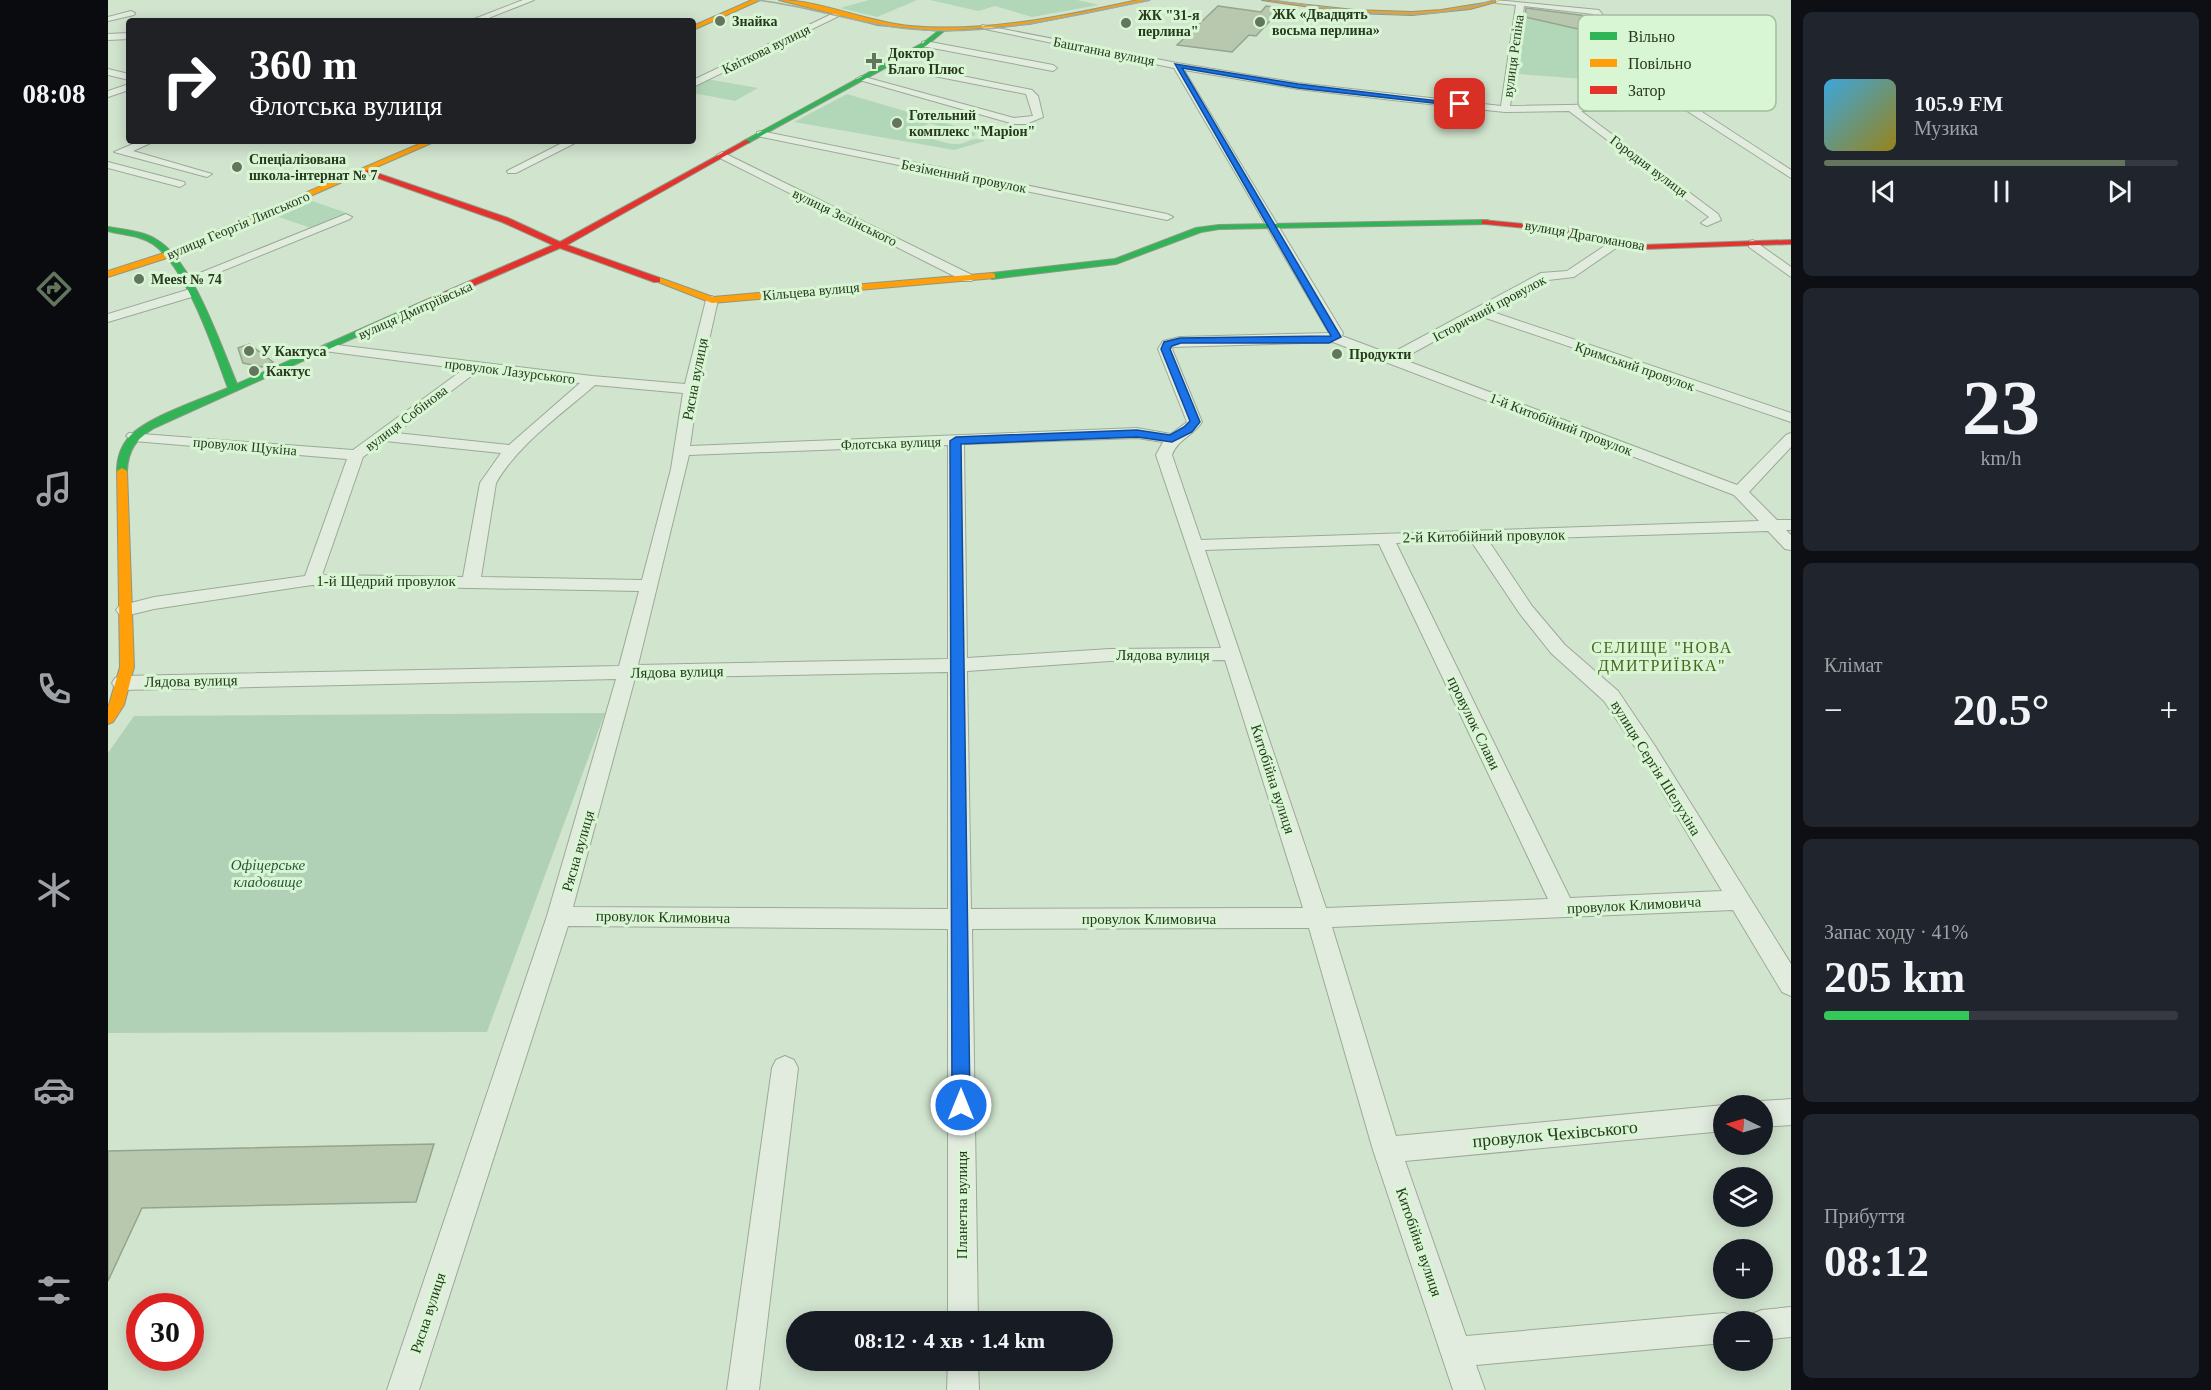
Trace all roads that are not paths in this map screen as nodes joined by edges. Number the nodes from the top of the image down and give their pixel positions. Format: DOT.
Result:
graph roads {
  1 [pos="530,0"];
  2 [pos="757,0"];
  3 [pos="782,0"];
  4 [pos="1146,0"];
  5 [pos="1265,0"];
  6 [pos="1500,0"];
  7 [pos="1520,3"];
  8 [pos="131,12"];
  9 [pos="839,14"];
  10 [pos="1598,15"];
  11 [pos="481,18"];
  12 [pos="108,19"];
  13 [pos="696,27"];
  14 [pos="986,27"];
  15 [pos="942,30"];
  16 [pos="126,36"];
  17 [pos="108,37"];
  18 [pos="925,44"];
  19 [pos="962,51"];
  20 [pos="936,66"];
  21 [pos="1177,66"];
  22 [pos="1053,68"];
  23 [pos="108,72"];
  24 [pos="126,76"];
  25 [pos="918,77"];
  26 [pos="861,79"];
  27 [pos="696,83"];
  28 [pos="909,83"];
  29 [pos="126,88"];
  30 [pos="899,89"];
  31 [pos="108,94"];
  32 [pos="1505,109"];
  33 [pos="1573,109"];
  34 [pos="1578,109"];
  35 [pos="1695,111"];
  36 [pos="760,134"];
  37 [pos="142,144"];
  38 [pos="426,144"];
  39 [pos="568,144"];
  40 [pos="122,151"];
  41 [pos="722,155"];
  42 [pos="108,156"];
  43 [pos="108,165"];
  44 [pos="512,171"];
  45 [pos="365,172"];
  46 [pos="207,174"];
  47 [pos="1791,175"];
  48 [pos="180,184"];
  49 [pos="346,217"];
  50 [pos="1167,217"];
  51 [pos="1707,223"];
  52 [pos="1272,226"];
  53 [pos="108,229"];
  54 [pos="1618,241"];
  55 [pos="1791,242"];
  56 [pos="1753,244"];
  57 [pos="560,245"];
  58 [pos="170,254"];
  59 [pos="1791,273"];
  60 [pos="108,274"];
  61 [pos="968,278"];
  62 [pos="188,287"];
  63 [pos="712,300"];
  64 [pos="1480,312"];
  65 [pos="108,318"];
  66 [pos="1335,338"];
  67 [pos="328,348"];
  68 [pos="1390,360"];
  69 [pos="475,367"];
  70 [pos="592,380"];
  71 [pos="692,389"];
  72 [pos="234,390"];
  73 [pos="1791,418"];
  74 [pos="134,436"];
  75 [pos="382,436"];
  76 [pos="1791,438"];
  77 [pos="1172,439"];
  78 [pos="118,440"];
  79 [pos="956,441"];
  80 [pos="512,450"];
  81 [pos="681,451"];
  82 [pos="356,455"];
  83 [pos="1740,492"];
  84 [pos="1783,526"];
  85 [pos="1478,538"];
  86 [pos="1385,539"];
  87 [pos="1193,545"];
  88 [pos="1791,545"];
  89 [pos="116,570"];
  90 [pos="312,580"];
  91 [pos="471,582"];
  92 [pos="650,586"];
  93 [pos="125,610"];
  94 [pos="1232,654"];
  95 [pos="957,665"];
  96 [pos="627,673"];
  97 [pos="122,683"];
  98 [pos="108,719"];
  99 [pos="1738,900"];
  100 [pos="1564,908"];
  101 [pos="559,916"];
  102 [pos="1318,918"];
  103 [pos="959,919"];
  104 [pos="1791,985"];
  105 [pos="785,1068"];
  106 [pos="1791,1112"];
  107 [pos="1773,1113"];
  108 [pos="1713,1119"];
  109 [pos="1387,1150"];
  110 [pos="963,1311"];
  111 [pos="1791,1322"];
  112 [pos="1773,1324"];
  113 [pos="1713,1329"];
  114 [pos="1456,1352"];
  115 [pos="963,1371"];
  116 [pos="403,1390"];
  117 [pos="743,1390"];
  118 [pos="963,1390"];
  119 [pos="1468,1390"];
  1 -- 11 [label="street"];
  2 -- 13 [label="street"];
  3 -- 9 [label="street"];
  4 -- 14 [label="street"];
  5 -- 6 [label="street"];
  6 -- 7 [label="street"];
  7 -- 10 [label="street"];
  7 -- 32 [label="street, вулиця Рєпіна"];
  8 -- 12 [label="street"];
  9 -- 15 [label="street"];
  9 -- 27 [label="street, Квіткова вулиця"];
  14 -- 15 [label="street"];
  14 -- 21 [label="street, Баштанна вулиця"];
  15 -- 18 [label="street, вулиця Дмитріївська"];
  16 -- 17 [label="street"];
  18 -- 19 [label="street"];
  18 -- 26 [label="street, вулиця Дмитріївська"];
  19 -- 20 [label="street"];
  19 -- 22 [label="street"];
  20 -- 25 [label="street"];
  20 -- 30 [label="street"];
  21 -- 32 [label="street, Баштанна вулиця"];
  21 -- 52 [label="street"];
  23 -- 24 [label="street"];
  26 -- 30 [label="street"];
  26 -- 36 [label="street, вулиця Дмитріївська"];
  28 -- 30 [label="street"];
  29 -- 31 [label="street"];
  32 -- 33 [label="street, Баштанна вулиця"];
  33 -- 34 [label="street, Баштанна вулиця"];
  33 -- 51 [label="street, Городня вулиця"];
  35 -- 47 [label="street"];
  36 -- 41 [label="street, вулиця Дмитріївська"];
  36 -- 50 [label="street, Безіменний провулок"];
  37 -- 40 [label="street"];
  38 -- 45 [label="street, вулиця Георгія Липського"];
  39 -- 44 [label="street"];
  40 -- 42 [label="street"];
  40 -- 46 [label="street"];
  41 -- 57 [label="street, вулиця Дмитріївська"];
  41 -- 61 [label="street, вулиця Зелінського"];
  43 -- 48 [label="street"];
  45 -- 57 [label="street, Кільцева вулиця"];
  45 -- 58 [label="street, вулиця Георгія Липського"];
  49 -- 62 [label="street"];
  52 -- 54 [label="street, вулиця Драгоманова"];
  52 -- 61 [label="street, Кільцева вулиця"];
  52 -- 66 [label="street"];
  53 -- 58 [label="street"];
  54 -- 56 [label="street, вулиця Драгоманова"];
  54 -- 64 [label="street, Історичний провулок"];
  55 -- 56 [label="street, вулиця Драгоманова"];
  56 -- 59 [label="street"];
  57 -- 63 [label="street, Кільцева вулиця"];
  57 -- 67 [label="street, вулиця Дмитріївська"];
  58 -- 60 [label="street, вулиця Георгія Липського"];
  58 -- 62 [label="street"];
  61 -- 63 [label="street, Кільцева вулиця"];
  62 -- 65 [label="street"];
  62 -- 72 [label="street"];
  63 -- 71 [label="street, Рясна вулиця"];
  64 -- 68 [label="street, Історичний провулок"];
  64 -- 73 [label="street, Кримський провулок"];
  66 -- 68 [label="street, 1-й Китобійний провулок"];
  66 -- 77 [label="street"];
  67 -- 69 [label="street, провулок Лазурського"];
  67 -- 72 [label="street, вулиця Дмитріївська"];
  68 -- 83 [label="street, 1-й Китобійний провулок"];
  69 -- 70 [label="street, провулок Лазурського"];
  69 -- 75 [label="street, вулиця Собінова"];
  70 -- 71 [label="street, провулок Лазурського"];
  70 -- 80 [label="street"];
  71 -- 81 [label="street, Рясна вулиця"];
  72 -- 74 [label="street, вулиця Дмитріївська"];
  74 -- 78 [label="street, вулиця Дмитріївська"];
  74 -- 82 [label="street, провулок Щукіна"];
  74 -- 89 [label="street"];
  75 -- 80 [label="street"];
  75 -- 82 [label="street, вулиця Собінова"];
  76 -- 83 [label="street"];
  77 -- 79 [label="street, Флотська вулиця"];
  77 -- 87 [label="street, Китобійна вулиця"];
  79 -- 81 [label="street, Флотська вулиця"];
  79 -- 95 [label="street, Планетна вулиця"];
  80 -- 91 [label="street"];
  81 -- 92 [label="street, Рясна вулиця"];
  82 -- 90 [label="street, вулиця Собінова"];
  83 -- 84 [label="street, 1-й Китобійний провулок"];
  84 -- 85 [label="street, 2-й Китобійний провулок"];
  84 -- 88 [label="street"];
  85 -- 86 [label="street, 2-й Китобійний провулок"];
  85 -- 99 [label="street, вулиця Сергія Шелухіна"];
  86 -- 87 [label="street, 2-й Китобійний провулок"];
  86 -- 100 [label="street, провулок Слави"];
  87 -- 94 [label="street, Китобійна вулиця"];
  89 -- 93 [label="street"];
  90 -- 91 [label="street, 1-й Щедрий провулок"];
  90 -- 93 [label="street, 1-й Щедрий провулок"];
  91 -- 92 [label="street, 1-й Щедрий провулок"];
  92 -- 96 [label="street, Рясна вулиця"];
  93 -- 97 [label="street"];
  94 -- 95 [label="street, Лядова вулиця"];
  94 -- 102 [label="street, Китобійна вулиця"];
  95 -- 96 [label="street, Лядова вулиця"];
  95 -- 103 [label="street, Планетна вулиця"];
  96 -- 97 [label="street, Лядова вулиця"];
  96 -- 101 [label="street, Рясна вулиця"];
  97 -- 98 [label="street"];
  99 -- 100 [label="street, провулок Климовича"];
  99 -- 104 [label="street, вулиця Сергія Шелухіна"];
  100 -- 102 [label="street, провулок Климовича"];
  101 -- 103 [label="street, провулок Климовича"];
  101 -- 116 [label="street, Рясна вулиця"];
  102 -- 103 [label="street, провулок Климовича"];
  102 -- 109 [label="street, Китобійна вулиця"];
  103 -- 110 [label="street, Планетна вулиця"];
  105 -- 117 [label="street"];
  106 -- 107 [label="street"];
  108 -- 109 [label="street, провулок Чехівського"];
  109 -- 114 [label="street, Китобійна вулиця"];
  111 -- 112 [label="street"];
  113 -- 114 [label="street"];
  114 -- 119 [label="street, Китобійна вулиця"];
  115 -- 118 [label="street"];
}
